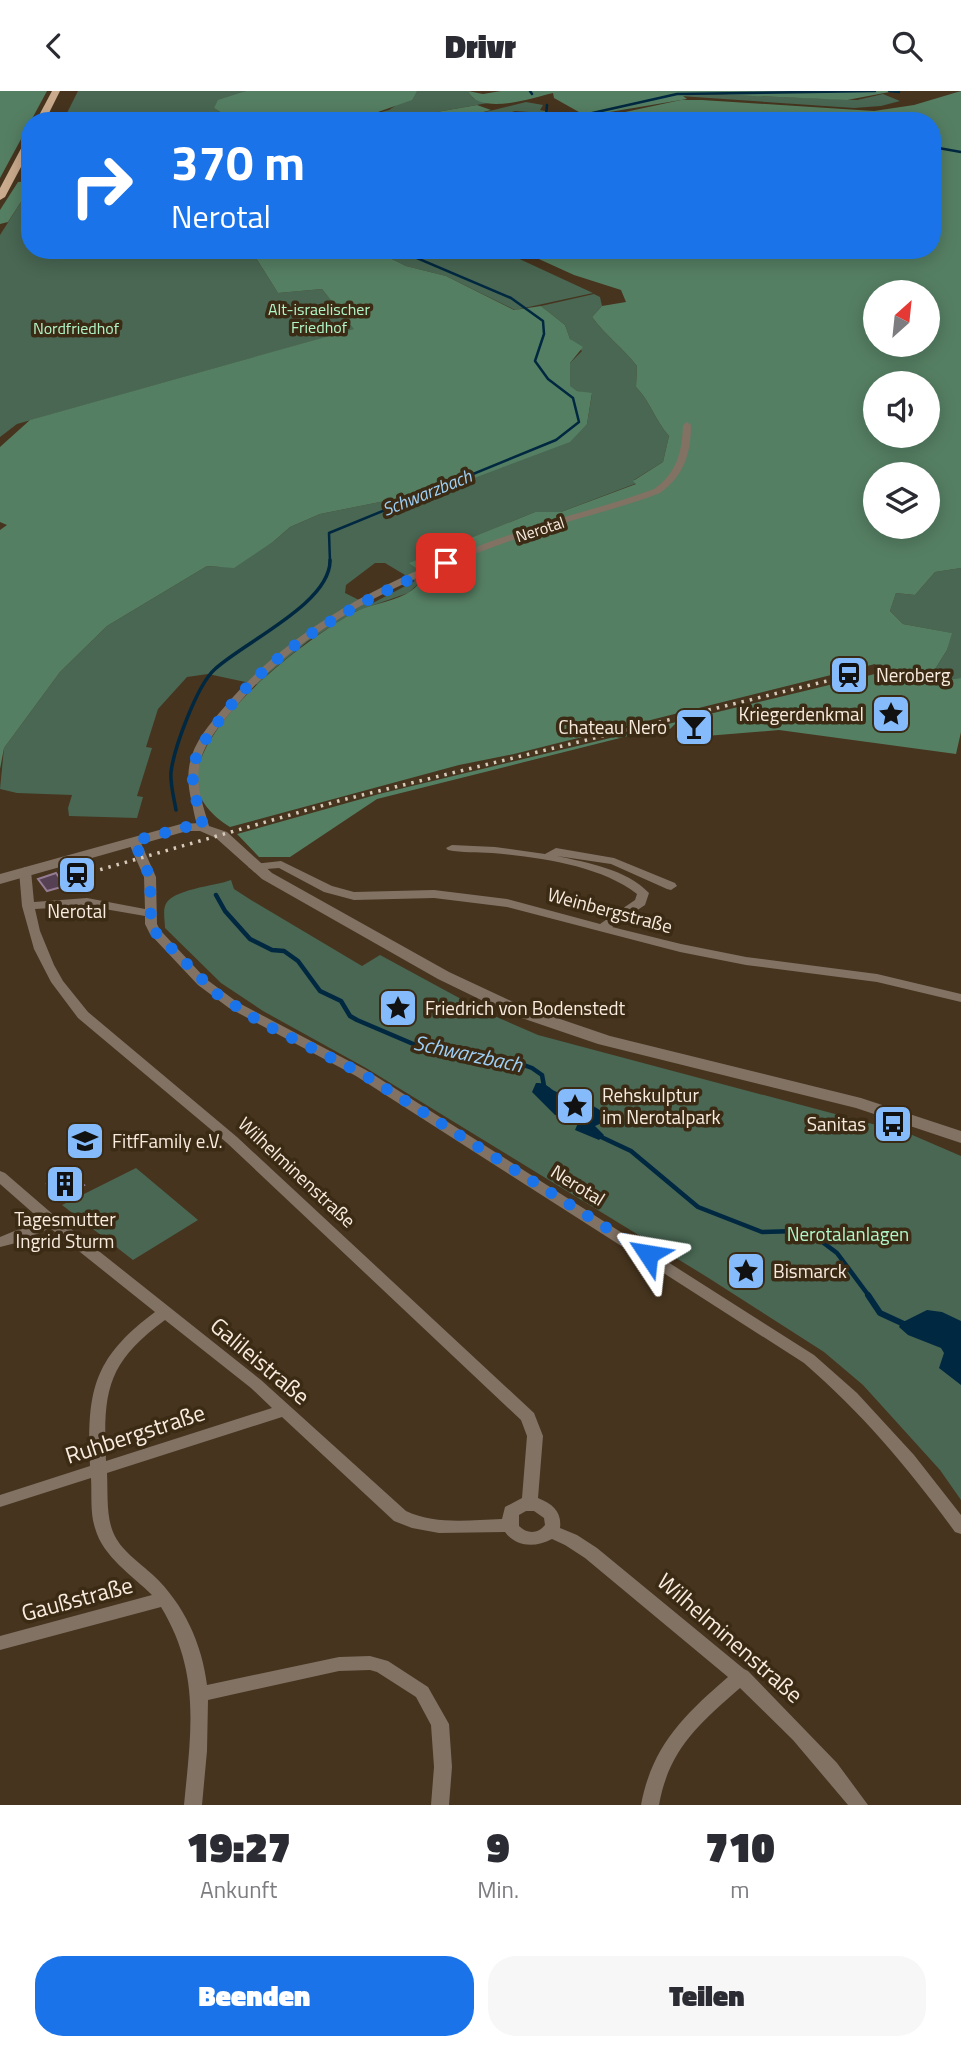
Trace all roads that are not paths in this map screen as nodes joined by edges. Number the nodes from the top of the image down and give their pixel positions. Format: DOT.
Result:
graph roads {
  1 [pos="56,91"];
  2 [pos="45,112"];
  3 [pos="21,158"];
  4 [pos="0,197"];
  5 [pos="687,425"];
  6 [pos="203,826"];
  7 [pos="134,841"];
  8 [pos="452,848"];
  9 [pos="546,858"];
  10 [pos="254,867"];
  11 [pos="25,871"];
  12 [pos="0,879"];
  13 [pos="671,886"];
  14 [pos="28,906"];
  15 [pos="151,914"];
  16 [pos="602,928"];
  17 [pos="961,998"];
  18 [pos="961,1137"];
  19 [pos="0,1175"];
  20 [pos="51,1220"];
  21 [pos="0,1242"];
  22 [pos="166,1312"];
  23 [pos="285,1410"];
  24 [pos="100,1469"];
  25 [pos="0,1501"];
  26 [pos="530,1503"];
  27 [pos="508,1525"];
  28 [pos="961,1527"];
  29 [pos="550,1531"];
  30 [pos="165,1599"];
  31 [pos="0,1643"];
  32 [pos="742,1676"];
  33 [pos="201,1694"];
  34 [pos="193,1805"];
  35 [pos="440,1805"];
  36 [pos="650,1805"];
  37 [pos="859,1805"];
  1 -- 2 [label="main road"];
  3 -- 4 [label="main road"];
  5 -- 6 [label="street, Nerotal"];
  6 -- 7 [label="street"];
  6 -- 10 [label="street"];
  7 -- 11 [label="street"];
  7 -- 15 [label="street, Nerotal"];
  8 -- 9 [label="street"];
  9 -- 13 [label="street"];
  9 -- 16 [label="street"];
  10 -- 16 [label="street, Weinbergstraße"];
  10 -- 18 [label="street"];
  11 -- 12 [label="street"];
  11 -- 14 [label="street, Wilhelminenstraße"];
  14 -- 15 [label="street"];
  14 -- 26 [label="street, Wilhelminenstraße"];
  15 -- 28 [label="street, Nerotal"];
  16 -- 17 [label="street, Weinbergstraße"];
  19 -- 20 [label="street, Galileistraße"];
  20 -- 21 [label="street"];
  20 -- 22 [label="street, Galileistraße"];
  22 -- 23 [label="street, Galileistraße"];
  22 -- 24 [label="street"];
  23 -- 24 [label="street, Ruhbergstraße"];
  23 -- 27 [label="street, Galileistraße"];
  24 -- 25 [label="street, Ruhbergstraße"];
  24 -- 30 [label="street"];
  26 -- 27 [label="street"];
  26 -- 29 [label="street"];
  27 -- 29 [label="street"];
  29 -- 32 [label="street, Wilhelminenstraße"];
  30 -- 31 [label="street, Gaußstraße"];
  30 -- 33 [label="street"];
  32 -- 36 [label="street"];
  32 -- 37 [label="street, Wilhelminenstraße"];
  33 -- 34 [label="street"];
  33 -- 35 [label="street"];
}
